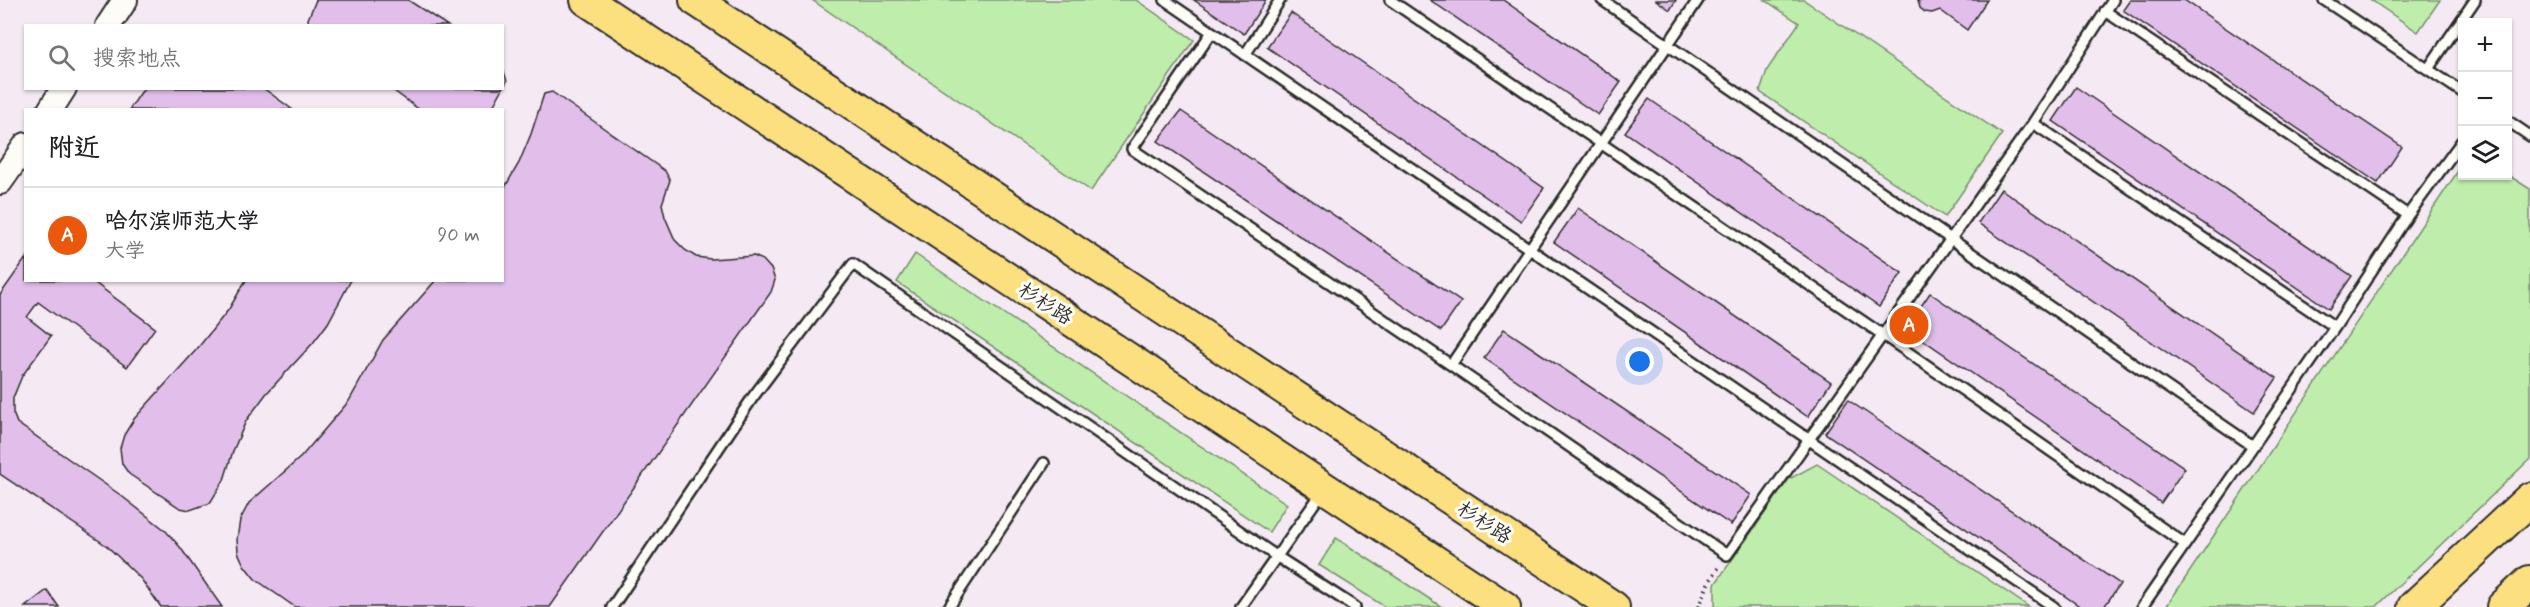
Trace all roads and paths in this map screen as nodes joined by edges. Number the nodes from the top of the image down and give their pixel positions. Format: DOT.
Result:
graph roads {
  1 [pos="125,0"];
  2 [pos="586,0"];
  3 [pos="1165,0"];
  4 [pos="1280,0"];
  5 [pos="1390,0"];
  6 [pos="1602,0"];
  7 [pos="1698,0"];
  8 [pos="2113,0"];
  9 [pos="2325,0"];
  10 [pos="2475,0"];
  11 [pos="703,2"];
  12 [pos="2106,11"];
  13 [pos="109,24"];
  14 [pos="1212,32"];
  15 [pos="1667,45"];
  16 [pos="1245,55"];
  17 [pos="2428,69"];
  18 [pos="2458,89"];
  19 [pos="63,90"];
  20 [pos="51,108"];
  21 [pos="2033,123"];
  22 [pos="2512,125"];
  23 [pos="2530,136"];
  24 [pos="1601,143"];
  25 [pos="24,148"];
  26 [pos="2458,148"];
  27 [pos="0,182"];
  28 [pos="2408,215"];
  29 [pos="1951,238"];
  30 [pos="1529,249"];
  31 [pos="2335,327"];
  32 [pos="1883,335"];
  33 [pos="1451,364"];
  34 [pos="1809,439"];
  35 [pos="2253,446"];
  36 [pos="1044,464"];
  37 [pos="1326,487"];
  38 [pos="2530,499"];
  39 [pos="2185,544"];
  40 [pos="1727,555"];
  41 [pos="1276,556"];
  42 [pos="2530,582"];
  43 [pos="612,607"];
  44 [pos="949,607"];
  45 [pos="1241,607"];
  46 [pos="1356,607"];
  47 [pos="1505,607"];
  48 [pos="1614,607"];
  49 [pos="1699,607"];
  50 [pos="2054,607"];
  51 [pos="2142,607"];
  52 [pos="2414,607"];
  53 [pos="2503,607"];
  1 -- 13 [label="street"];
  2 -- 37 [label="main road, 杉杉路"];
  3 -- 14 [label="lane"];
  4 -- 16 [label="lane"];
  5 -- 24 [label="lane"];
  6 -- 15 [label="lane"];
  7 -- 15 [label="lane"];
  8 -- 12 [label="lane"];
  9 -- 17 [label="lane"];
  10 -- 17 [label="lane"];
  11 -- 48 [label="main road, 杉杉路"];
  12 -- 21 [label="lane"];
  12 -- 28 [label="lane"];
  14 -- 16 [label="lane"];
  14 -- 33 [label="lane"];
  15 -- 24 [label="lane"];
  15 -- 29 [label="lane"];
  16 -- 30 [label="lane"];
  17 -- 18 [label="lane"];
  19 -- 20 [label="street"];
  21 -- 29 [label="lane"];
  21 -- 31 [label="lane"];
  22 -- 23 [label="lane"];
  24 -- 30 [label="lane"];
  24 -- 32 [label="lane"];
  25 -- 27 [label="street"];
  26 -- 28 [label="lane"];
  28 -- 31 [label="lane"];
  29 -- 32 [label="lane"];
  29 -- 35 [label="lane"];
  30 -- 33 [label="lane"];
  30 -- 34 [label="lane"];
  31 -- 35 [label="lane"];
  32 -- 34 [label="lane"];
  32 -- 39 [label="lane"];
  33 -- 40 [label="lane"];
  34 -- 40 [label="lane"];
  34 -- 50 [label="lane"];
  35 -- 39 [label="lane"];
  36 -- 44 [label="lane"];
  37 -- 41 [label="lane"];
  37 -- 47 [label="main road, 杉杉路"];
  38 -- 52 [label="highway"];
  39 -- 51 [label="lane"];
  40 -- 49 [label="path"];
  41 -- 43 [label="lane"];
  41 -- 45 [label="lane"];
  41 -- 46 [label="lane"];
  42 -- 53 [label="highway"];
}
